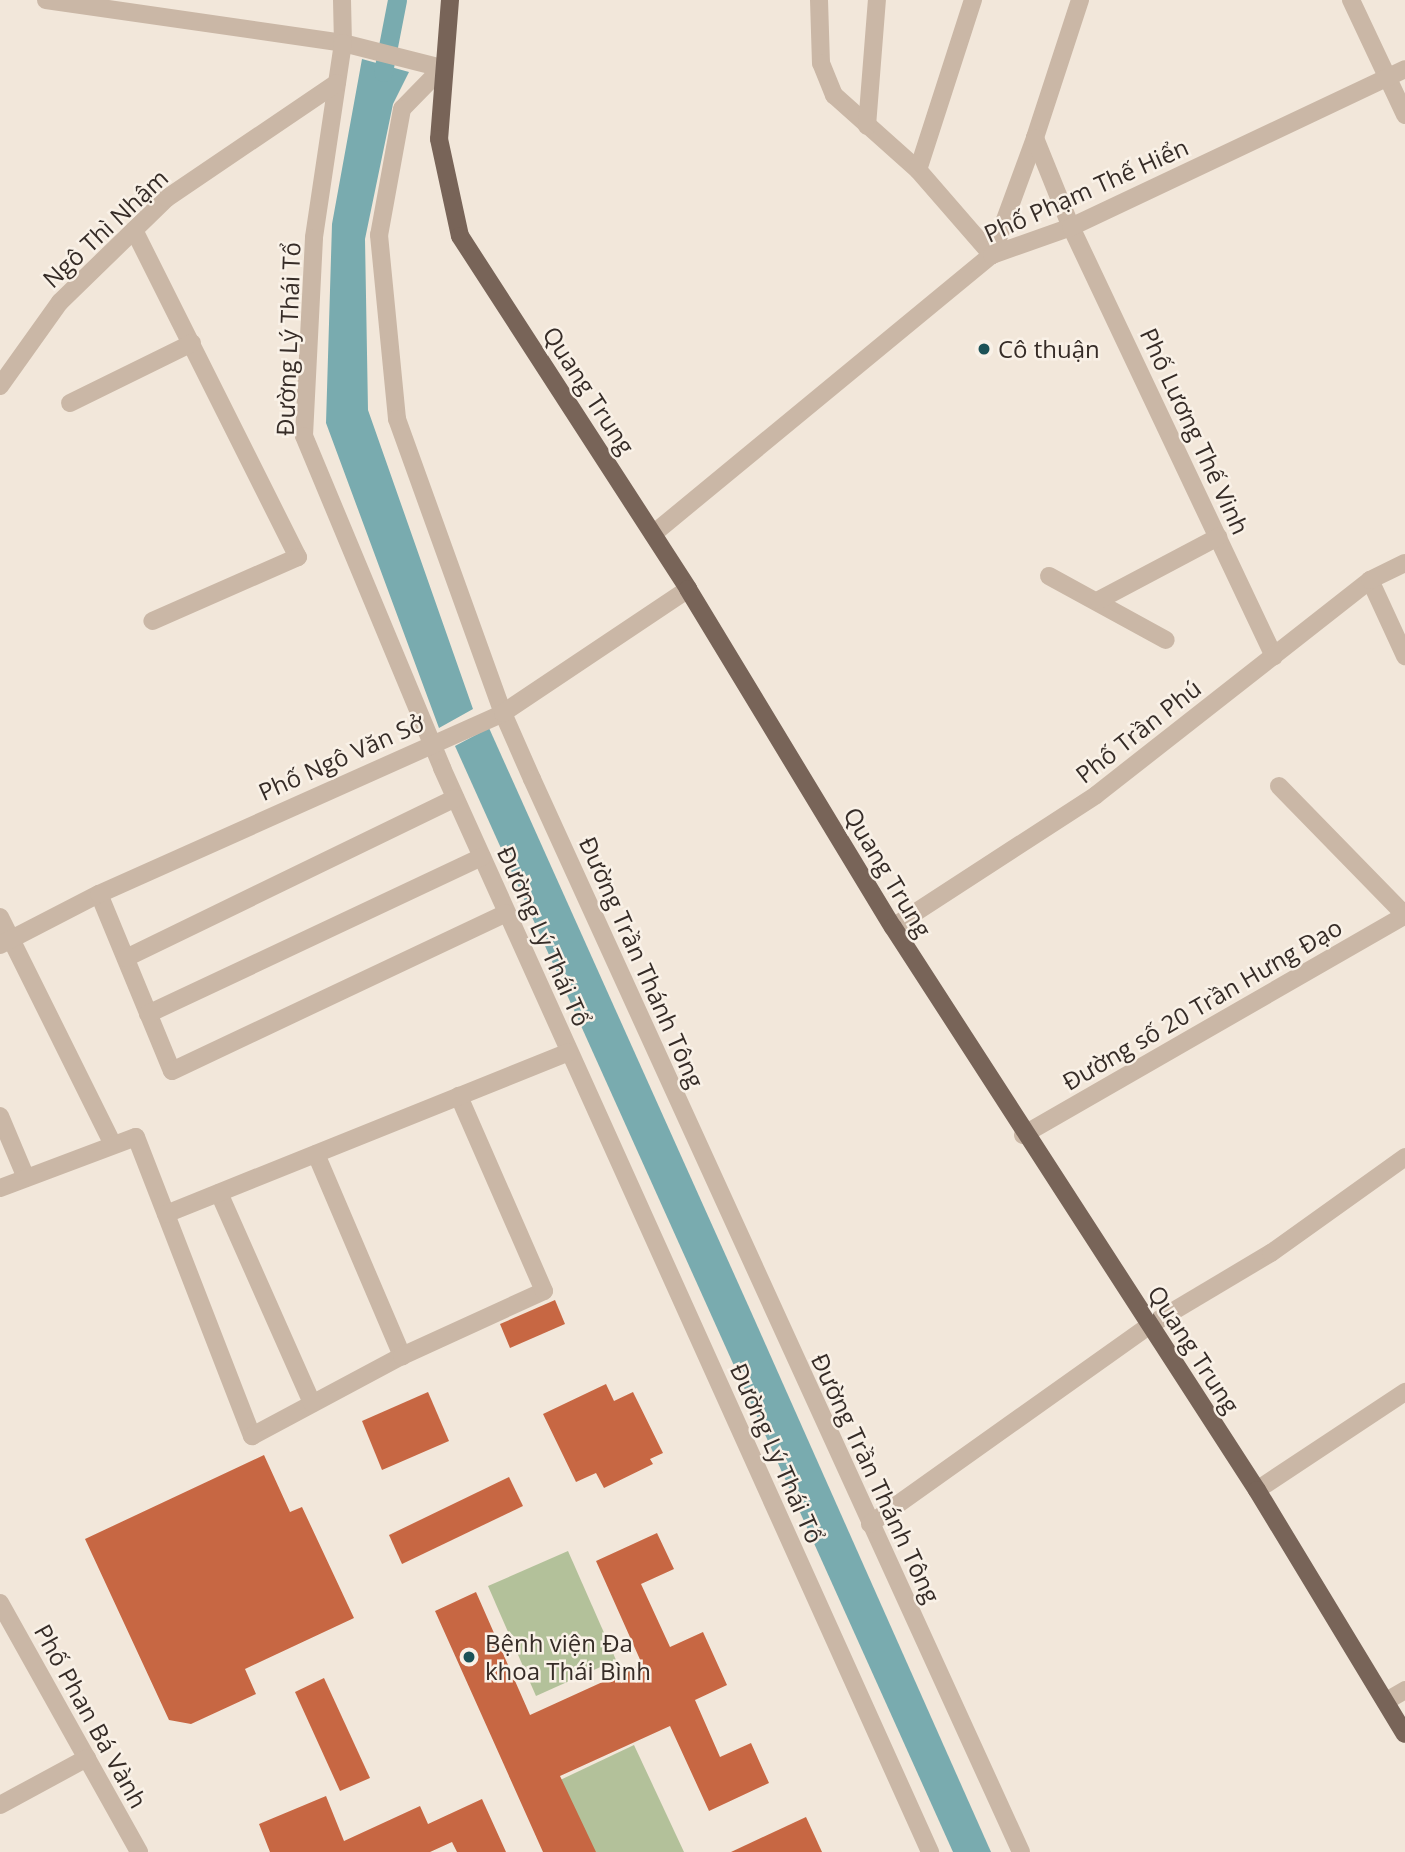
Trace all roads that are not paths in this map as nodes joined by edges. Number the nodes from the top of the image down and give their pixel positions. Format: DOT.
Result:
graph roads {
  1 [pos="47,0"];
  2 [pos="450,0"];
  3 [pos="819,0"];
  4 [pos="877,0"];
  5 [pos="973,0"];
  6 [pos="1080,0"];
  7 [pos="1351,0"];
  8 [pos="338,3"];
  9 [pos="343,43"];
  10 [pos="442,68"];
  11 [pos="1405,69"];
  12 [pos="1387,77"];
  13 [pos="337,83"];
  14 [pos="1405,115"];
  15 [pos="867,126"];
  16 [pos="1035,138"];
  17 [pos="918,170"];
  18 [pos="1071,227"];
  19 [pos="134,230"];
  20 [pos="992,255"];
  21 [pos="192,343"];
  22 [pos="0,386"];
  23 [pos="70,403"];
  24 [pos="653,534"];
  25 [pos="1218,537"];
  26 [pos="1405,564"];
  27 [pos="1049,576"];
  28 [pos="1370,580"];
  29 [pos="688,589"];
  30 [pos="1099,600"];
  31 [pos="152,621"];
  32 [pos="1166,640"];
  33 [pos="1274,656"];
  34 [pos="1405,656"];
  35 [pos="497,716"];
  36 [pos="430,742"];
  37 [pos="1279,786"];
  38 [pos="455,798"];
  39 [pos="482,857"];
  40 [pos="99,894"];
  41 [pos="506,913"];
  42 [pos="1405,915"];
  43 [pos="0,917"];
  44 [pos="893,927"];
  45 [pos="5,942"];
  46 [pos="126,958"];
  47 [pos="148,1014"];
  48 [pos="569,1052"];
  49 [pos="459,1096"];
  50 [pos="0,1116"];
  51 [pos="1023,1135"];
  52 [pos="113,1145"];
  53 [pos="316,1154"];
  54 [pos="1405,1157"];
  55 [pos="26,1178"];
  56 [pos="0,1188"];
  57 [pos="219,1193"];
  58 [pos="166,1214"];
  59 [pos="1150,1325"];
  60 [pos="402,1356"];
  61 [pos="1405,1392"];
  62 [pos="312,1403"];
  63 [pos="1257,1490"];
  64 [pos="870,1524"];
  65 [pos="0,1603"];
  66 [pos="1405,1690"];
  67 [pos="1388,1700"];
  68 [pos="1405,1734"];
  69 [pos="87,1758"];
  70 [pos="0,1805"];
  71 [pos="139,1852"];
  72 [pos="930,1852"];
  73 [pos="1021,1852"];
  1 -- 9 [label="street"];
  2 -- 10 [label="main road, Quang Trung"];
  3 -- 15 [label="street"];
  4 -- 15 [label="street"];
  5 -- 17 [label="street"];
  6 -- 16 [label="street"];
  7 -- 12 [label="street"];
  8 -- 9 [label="street, Đường Lý Thái Tổ"];
  9 -- 10 [label="street"];
  9 -- 13 [label="street, Đường Lý Thái Tổ"];
  10 -- 24 [label="main road, Quang Trung"];
  10 -- 35 [label="street, Đường Trần Thánh Tông"];
  11 -- 12 [label="street, Phố Phạm Thế Hiển"];
  12 -- 14 [label="street"];
  12 -- 18 [label="street, Phố Phạm Thế Hiển"];
  13 -- 19 [label="street, Ngô Thì Nhậm"];
  13 -- 36 [label="street, Đường Lý Thái Tổ"];
  15 -- 17 [label="street"];
  16 -- 18 [label="street, Phố Lương Thế Vinh"];
  16 -- 20 [label="street"];
  17 -- 20 [label="street"];
  18 -- 20 [label="street, Phố Phạm Thế Hiển"];
  18 -- 25 [label="street, Phố Lương Thế Vinh"];
  19 -- 21 [label="street"];
  19 -- 22 [label="street, Ngô Thì Nhậm"];
  20 -- 24 [label="street, Phố Phạm Thế Hiển"];
  21 -- 23 [label="street"];
  21 -- 31 [label="street"];
  24 -- 29 [label="main road, Quang Trung"];
  25 -- 30 [label="street"];
  25 -- 33 [label="street, Phố Lương Thế Vinh"];
  26 -- 28 [label="street, Phố Trần Phú"];
  27 -- 30 [label="street"];
  28 -- 33 [label="street, Phố Trần Phú"];
  28 -- 34 [label="street"];
  29 -- 35 [label="street, Phố Ngô Văn Sở"];
  29 -- 44 [label="main road, Quang Trung"];
  30 -- 32 [label="street"];
  33 -- 44 [label="street, Phố Trần Phú"];
  35 -- 36 [label="street, Phố Ngô Văn Sở"];
  35 -- 64 [label="street, Đường Trần Thánh Tông"];
  36 -- 38 [label="street, Đường Lý Thái Tổ"];
  36 -- 40 [label="street, Phố Ngô Văn Sở"];
  37 -- 42 [label="street"];
  38 -- 39 [label="street, Đường Lý Thái Tổ"];
  38 -- 46 [label="street"];
  39 -- 41 [label="street, Đường Lý Thái Tổ"];
  39 -- 47 [label="street"];
  40 -- 45 [label="street, Phố Ngô Văn Sở"];
  40 -- 46 [label="street"];
  41 -- 47 [label="street"];
  41 -- 48 [label="street, Đường Lý Thái Tổ"];
  42 -- 51 [label="street, Đường số 20 Trần Hưng Đạo"];
  43 -- 45 [label="street"];
  44 -- 51 [label="main road, Quang Trung"];
  45 -- 52 [label="street"];
  46 -- 47 [label="street"];
  48 -- 49 [label="street"];
  48 -- 72 [label="street, Đường Lý Thái Tổ"];
  49 -- 53 [label="street"];
  49 -- 60 [label="street"];
  50 -- 55 [label="street"];
  51 -- 59 [label="main road, Quang Trung"];
  52 -- 55 [label="street"];
  52 -- 58 [label="street"];
  53 -- 57 [label="street"];
  53 -- 60 [label="street"];
  54 -- 59 [label="street"];
  55 -- 56 [label="street"];
  57 -- 58 [label="street"];
  57 -- 62 [label="street"];
  58 -- 62 [label="street"];
  59 -- 63 [label="main road, Quang Trung"];
  59 -- 64 [label="street"];
  60 -- 62 [label="street"];
  61 -- 63 [label="street"];
  63 -- 67 [label="main road, Quang Trung"];
  64 -- 73 [label="street, Đường Trần Thánh Tông"];
  65 -- 69 [label="street, Phố Phan Bá Vành"];
  66 -- 67 [label="street"];
  67 -- 68 [label="main road, Quang Trung"];
  69 -- 70 [label="street"];
  69 -- 71 [label="street, Phố Phan Bá Vành"];
}
